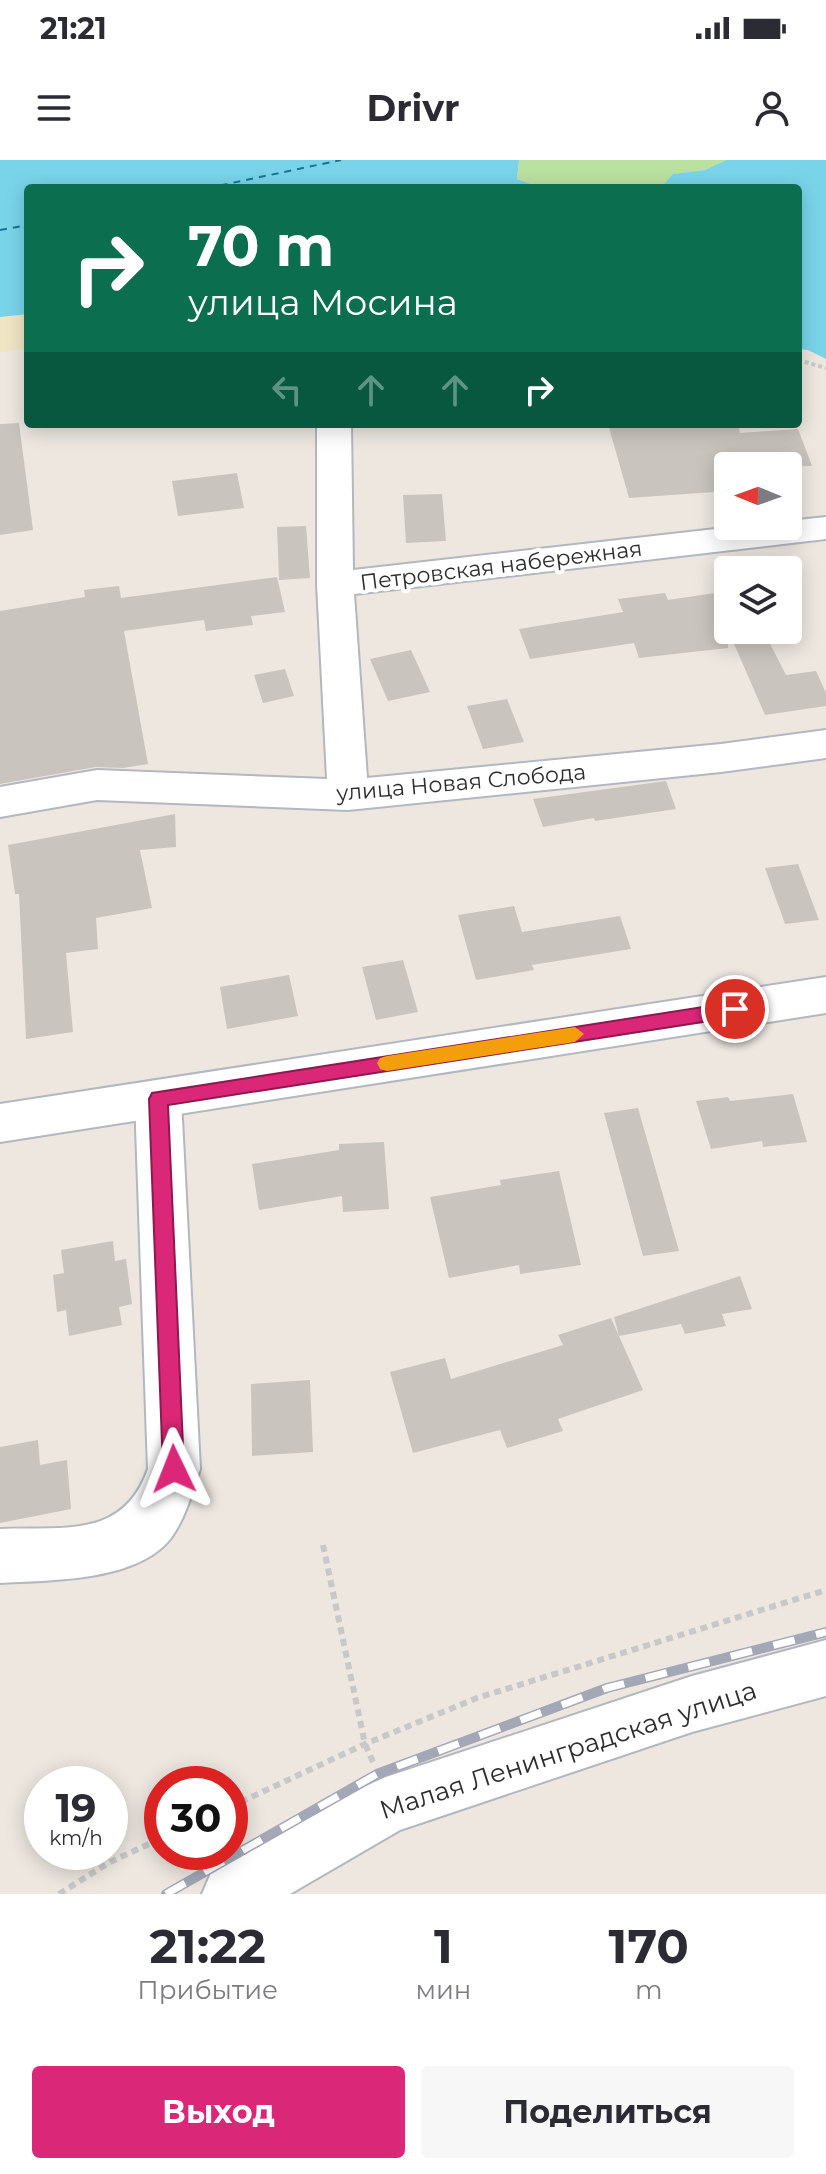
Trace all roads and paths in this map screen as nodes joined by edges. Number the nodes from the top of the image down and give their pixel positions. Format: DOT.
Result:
graph roads {
  1 [pos="802,361"];
  2 [pos="826,368"];
  3 [pos="334,428"];
  4 [pos="826,528"];
  5 [pos="335,584"];
  6 [pos="826,744"];
  7 [pos="348,795"];
  8 [pos="0,802"];
  9 [pos="826,995"];
  10 [pos="158,1099"];
  11 [pos="0,1123"];
  12 [pos="323,1545"];
  13 [pos="0,1556"];
  14 [pos="826,1590"];
  15 [pos="826,1668"];
  16 [pos="365,1744"];
  17 [pos="248,1799"];
  18 [pos="386,1806"];
  19 [pos="144,1846"];
  20 [pos="59,1894"];
  21 [pos="232,1894"];
  1 -- 2 [label="path"];
  3 -- 5 [label="street, Петровская набережная"];
  4 -- 5 [label="street, Петровская набережная"];
  5 -- 7 [label="street"];
  6 -- 7 [label="street, улица Новая Слобода"];
  7 -- 8 [label="street, улица Новая Слобода"];
  9 -- 10 [label="street"];
  10 -- 11 [label="street"];
  10 -- 13 [label="street"];
  12 -- 16 [label="path"];
  14 -- 16 [label="path"];
  15 -- 18 [label="street, Малая Ленинградская улица"];
  16 -- 17 [label="path"];
  16 -- 18 [label="path"];
  18 -- 21 [label="street, Малая Ленинградская улица"];
  19 -- 20 [label="path"];
}
